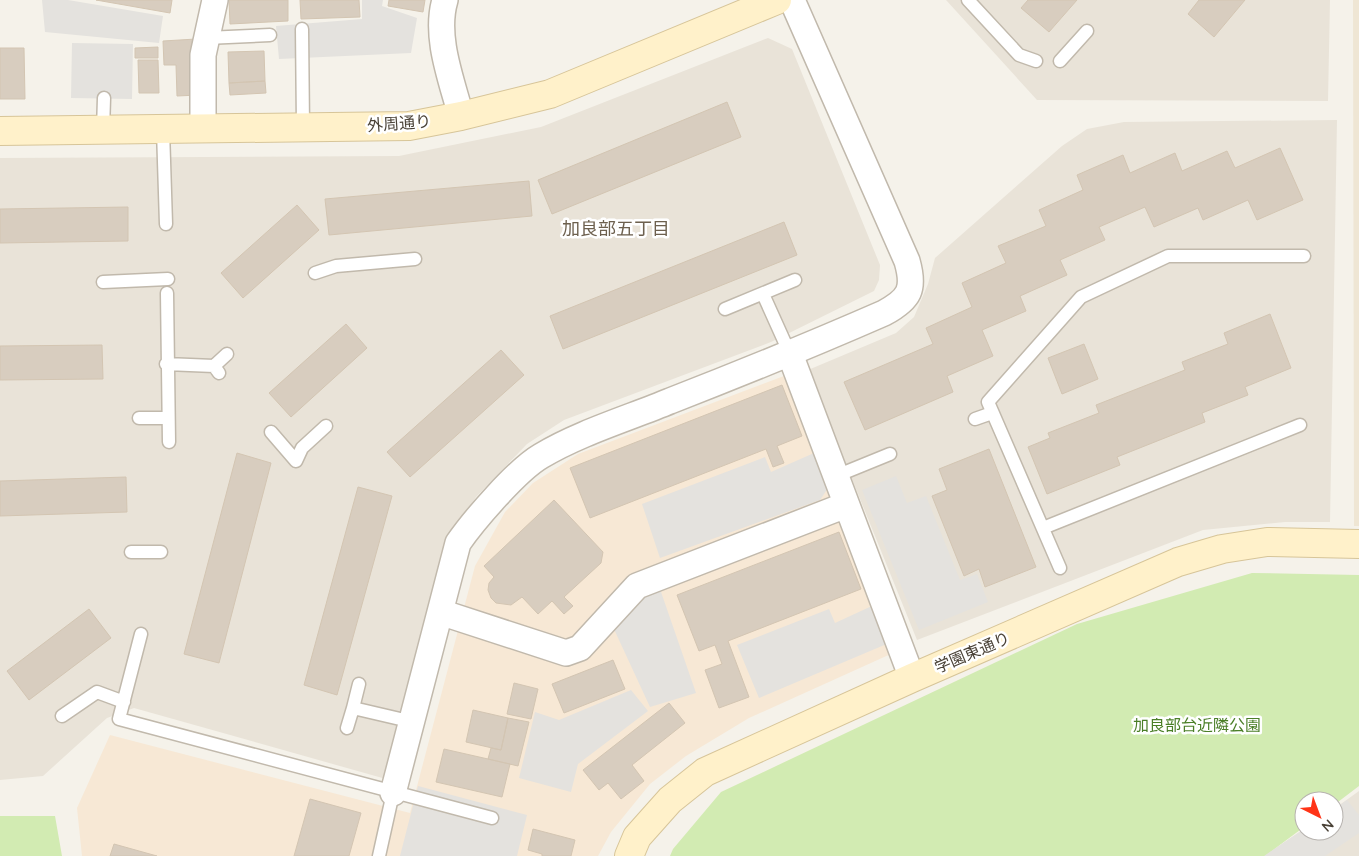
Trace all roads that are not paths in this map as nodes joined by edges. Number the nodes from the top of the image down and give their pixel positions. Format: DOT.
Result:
graph roads {
  1 [pos="215,0"];
  2 [pos="445,0"];
  3 [pos="777,0"];
  4 [pos="792,0"];
  5 [pos="968,0"];
  6 [pos="302,29"];
  7 [pos="1087,31"];
  8 [pos="270,34"];
  9 [pos="206,38"];
  10 [pos="1036,61"];
  11 [pos="1060,62"];
  12 [pos="104,98"];
  13 [pos="461,116"];
  14 [pos="303,128"];
  15 [pos="203,129"];
  16 [pos="103,130"];
  17 [pos="162,130"];
  18 [pos="0,131"];
  19 [pos="166,224"];
  20 [pos="1304,256"];
  21 [pos="415,259"];
  22 [pos="316,273"];
  23 [pos="168,279"];
  24 [pos="796,280"];
  25 [pos="103,282"];
  26 [pos="167,293"];
  27 [pos="763,294"];
  28 [pos="725,309"];
  29 [pos="227,354"];
  30 [pos="790,354"];
  31 [pos="166,364"];
  32 [pos="992,413"];
  33 [pos="139,418"];
  34 [pos="168,418"];
  35 [pos="975,419"];
  36 [pos="1300,425"];
  37 [pos="326,426"];
  38 [pos="271,432"];
  39 [pos="169,442"];
  40 [pos="890,454"];
  41 [pos="836,476"];
  42 [pos="846,505"];
  43 [pos="1043,528"];
  44 [pos="1359,544"];
  45 [pos="131,552"];
  46 [pos="161,552"];
  47 [pos="1060,568"];
  48 [pos="440,612"];
  49 [pos="141,634"];
  50 [pos="912,678"];
  51 [pos="359,684"];
  52 [pos="124,702"];
  53 [pos="353,708"];
  54 [pos="62,716"];
  55 [pos="413,722"];
  56 [pos="347,728"];
  57 [pos="393,793"];
  58 [pos="492,818"];
  59 [pos="379,856"];
  60 [pos="629,856"];
  1 -- 9 [label="street"];
  2 -- 13 [label="street"];
  3 -- 13 [label="street, 外周通り"];
  4 -- 30 [label="street"];
  5 -- 10 [label="lane"];
  6 -- 14 [label="lane"];
  7 -- 11 [label="lane"];
  8 -- 9 [label="lane"];
  9 -- 15 [label="street"];
  12 -- 16 [label="lane"];
  13 -- 14 [label="street, 外周通り"];
  14 -- 15 [label="street, 外周通り"];
  15 -- 17 [label="street, 外周通り"];
  16 -- 17 [label="street, 外周通り"];
  16 -- 18 [label="street, 外周通り"];
  17 -- 19 [label="lane"];
  20 -- 32 [label="lane"];
  21 -- 22 [label="lane"];
  23 -- 25 [label="lane"];
  24 -- 27 [label="lane"];
  26 -- 31 [label="lane"];
  27 -- 28 [label="lane"];
  27 -- 30 [label="lane"];
  29 -- 31 [label="lane"];
  30 -- 41 [label="street"];
  30 -- 48 [label="street"];
  31 -- 34 [label="lane"];
  32 -- 35 [label="lane"];
  32 -- 43 [label="lane"];
  33 -- 34 [label="lane"];
  34 -- 39 [label="lane"];
  36 -- 43 [label="lane"];
  37 -- 38 [label="lane"];
  40 -- 41 [label="lane"];
  41 -- 42 [label="street"];
  42 -- 48 [label="street"];
  42 -- 50 [label="street"];
  43 -- 47 [label="lane"];
  44 -- 50 [label="street, 学園東通り"];
  45 -- 46 [label="lane"];
  48 -- 55 [label="street"];
  49 -- 52 [label="lane"];
  50 -- 60 [label="street, 学園東通り"];
  51 -- 53 [label="lane"];
  52 -- 54 [label="lane"];
  52 -- 57 [label="lane"];
  53 -- 55 [label="lane"];
  53 -- 56 [label="lane"];
  55 -- 57 [label="street"];
  57 -- 58 [label="lane"];
  57 -- 59 [label="lane"];
}
